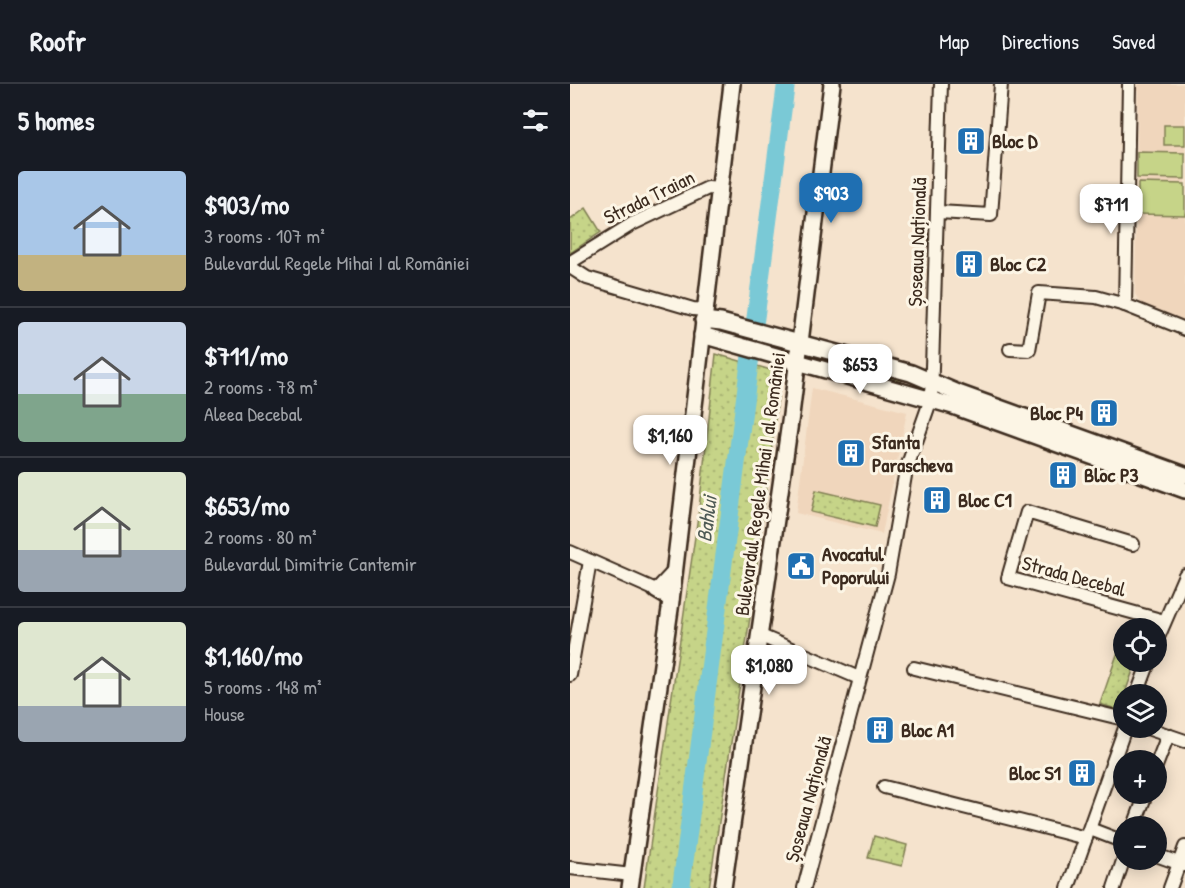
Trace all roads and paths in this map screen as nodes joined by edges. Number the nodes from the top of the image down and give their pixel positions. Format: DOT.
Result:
graph roads {
  1 [pos="732,84"];
  2 [pos="832,84"];
  3 [pos="940,84"];
  4 [pos="1001,84"];
  5 [pos="1129,84"];
  6 [pos="719,189"];
  7 [pos="938,212"];
  8 [pos="570,267"];
  9 [pos="1125,304"];
  10 [pos="703,322"];
  11 [pos="1185,329"];
  12 [pos="800,343"];
  13 [pos="1010,349"];
  14 [pos="798,361"];
  15 [pos="932,382"];
  16 [pos="931,399"];
  17 [pos="1185,475"];
  18 [pos="1185,490"];
  19 [pos="1133,544"];
  20 [pos="570,552"];
  21 [pos="590,561"];
  22 [pos="672,573"];
  23 [pos="1185,575"];
  24 [pos="656,590"];
  25 [pos="671,599"];
  26 [pos="1153,618"];
  27 [pos="1165,618"];
  28 [pos="761,636"];
  29 [pos="914,668"];
  30 [pos="570,675"];
  31 [pos="860,678"];
  32 [pos="1113,716"];
  33 [pos="1168,735"];
  34 [pos="1121,738"];
  35 [pos="1185,741"];
  36 [pos="1162,750"];
  37 [pos="884,787"];
  38 [pos="1088,833"];
  39 [pos="1113,839"];
  40 [pos="1185,847"];
  41 [pos="1167,859"];
  42 [pos="1182,865"];
  43 [pos="570,868"];
  44 [pos="1120,870"];
  45 [pos="631,881"];
  46 [pos="723,888"];
  47 [pos="804,888"];
  48 [pos="1068,888"];
  49 [pos="1114,888"];
  50 [pos="1170,888"];
  1 -- 6 [label="main road"];
  2 -- 12 [label="main road, Bulevardul Regele Mihai I al României"];
  3 -- 7 [label="street, Șoseaua Națională"];
  4 -- 7 [label="street"];
  5 -- 9 [label="street"];
  6 -- 8 [label="street, Strada Traian"];
  6 -- 10 [label="main road"];
  7 -- 15 [label="street, Șoseaua Națională"];
  8 -- 10 [label="street"];
  9 -- 11 [label="street"];
  9 -- 13 [label="street"];
  10 -- 12 [label="main road"];
  10 -- 14 [label="main road"];
  10 -- 22 [label="main road"];
  12 -- 14 [label="main road, Bulevardul Regele Mihai I al României"];
  12 -- 15 [label="main road"];
  14 -- 16 [label="main road"];
  14 -- 28 [label="main road, Bulevardul Regele Mihai I al României"];
  15 -- 16 [label="street, Șoseaua Națională"];
  15 -- 17 [label="main road"];
  16 -- 18 [label="main road"];
  16 -- 31 [label="street, Șoseaua Națională"];
  19 -- 26 [label="street, Strada Decebal"];
  20 -- 21 [label="street"];
  21 -- 24 [label="street"];
  21 -- 30 [label="street"];
  22 -- 24 [label="street"];
  22 -- 25 [label="main road"];
  23 -- 27 [label="street"];
  24 -- 25 [label="main road"];
  25 -- 45 [label="main road"];
  28 -- 31 [label="street"];
  28 -- 46 [label="main road, Bulevardul Regele Mihai I al României"];
  29 -- 32 [label="street"];
  31 -- 47 [label="street, Șoseaua Națională"];
  33 -- 35 [label="street"];
  33 -- 36 [label="street"];
  34 -- 38 [label="street"];
  37 -- 38 [label="street"];
  38 -- 39 [label="street"];
  38 -- 48 [label="street"];
  40 -- 42 [label="street"];
  41 -- 42 [label="street"];
  42 -- 50 [label="street"];
  43 -- 45 [label="street"];
  44 -- 49 [label="street"];
}
